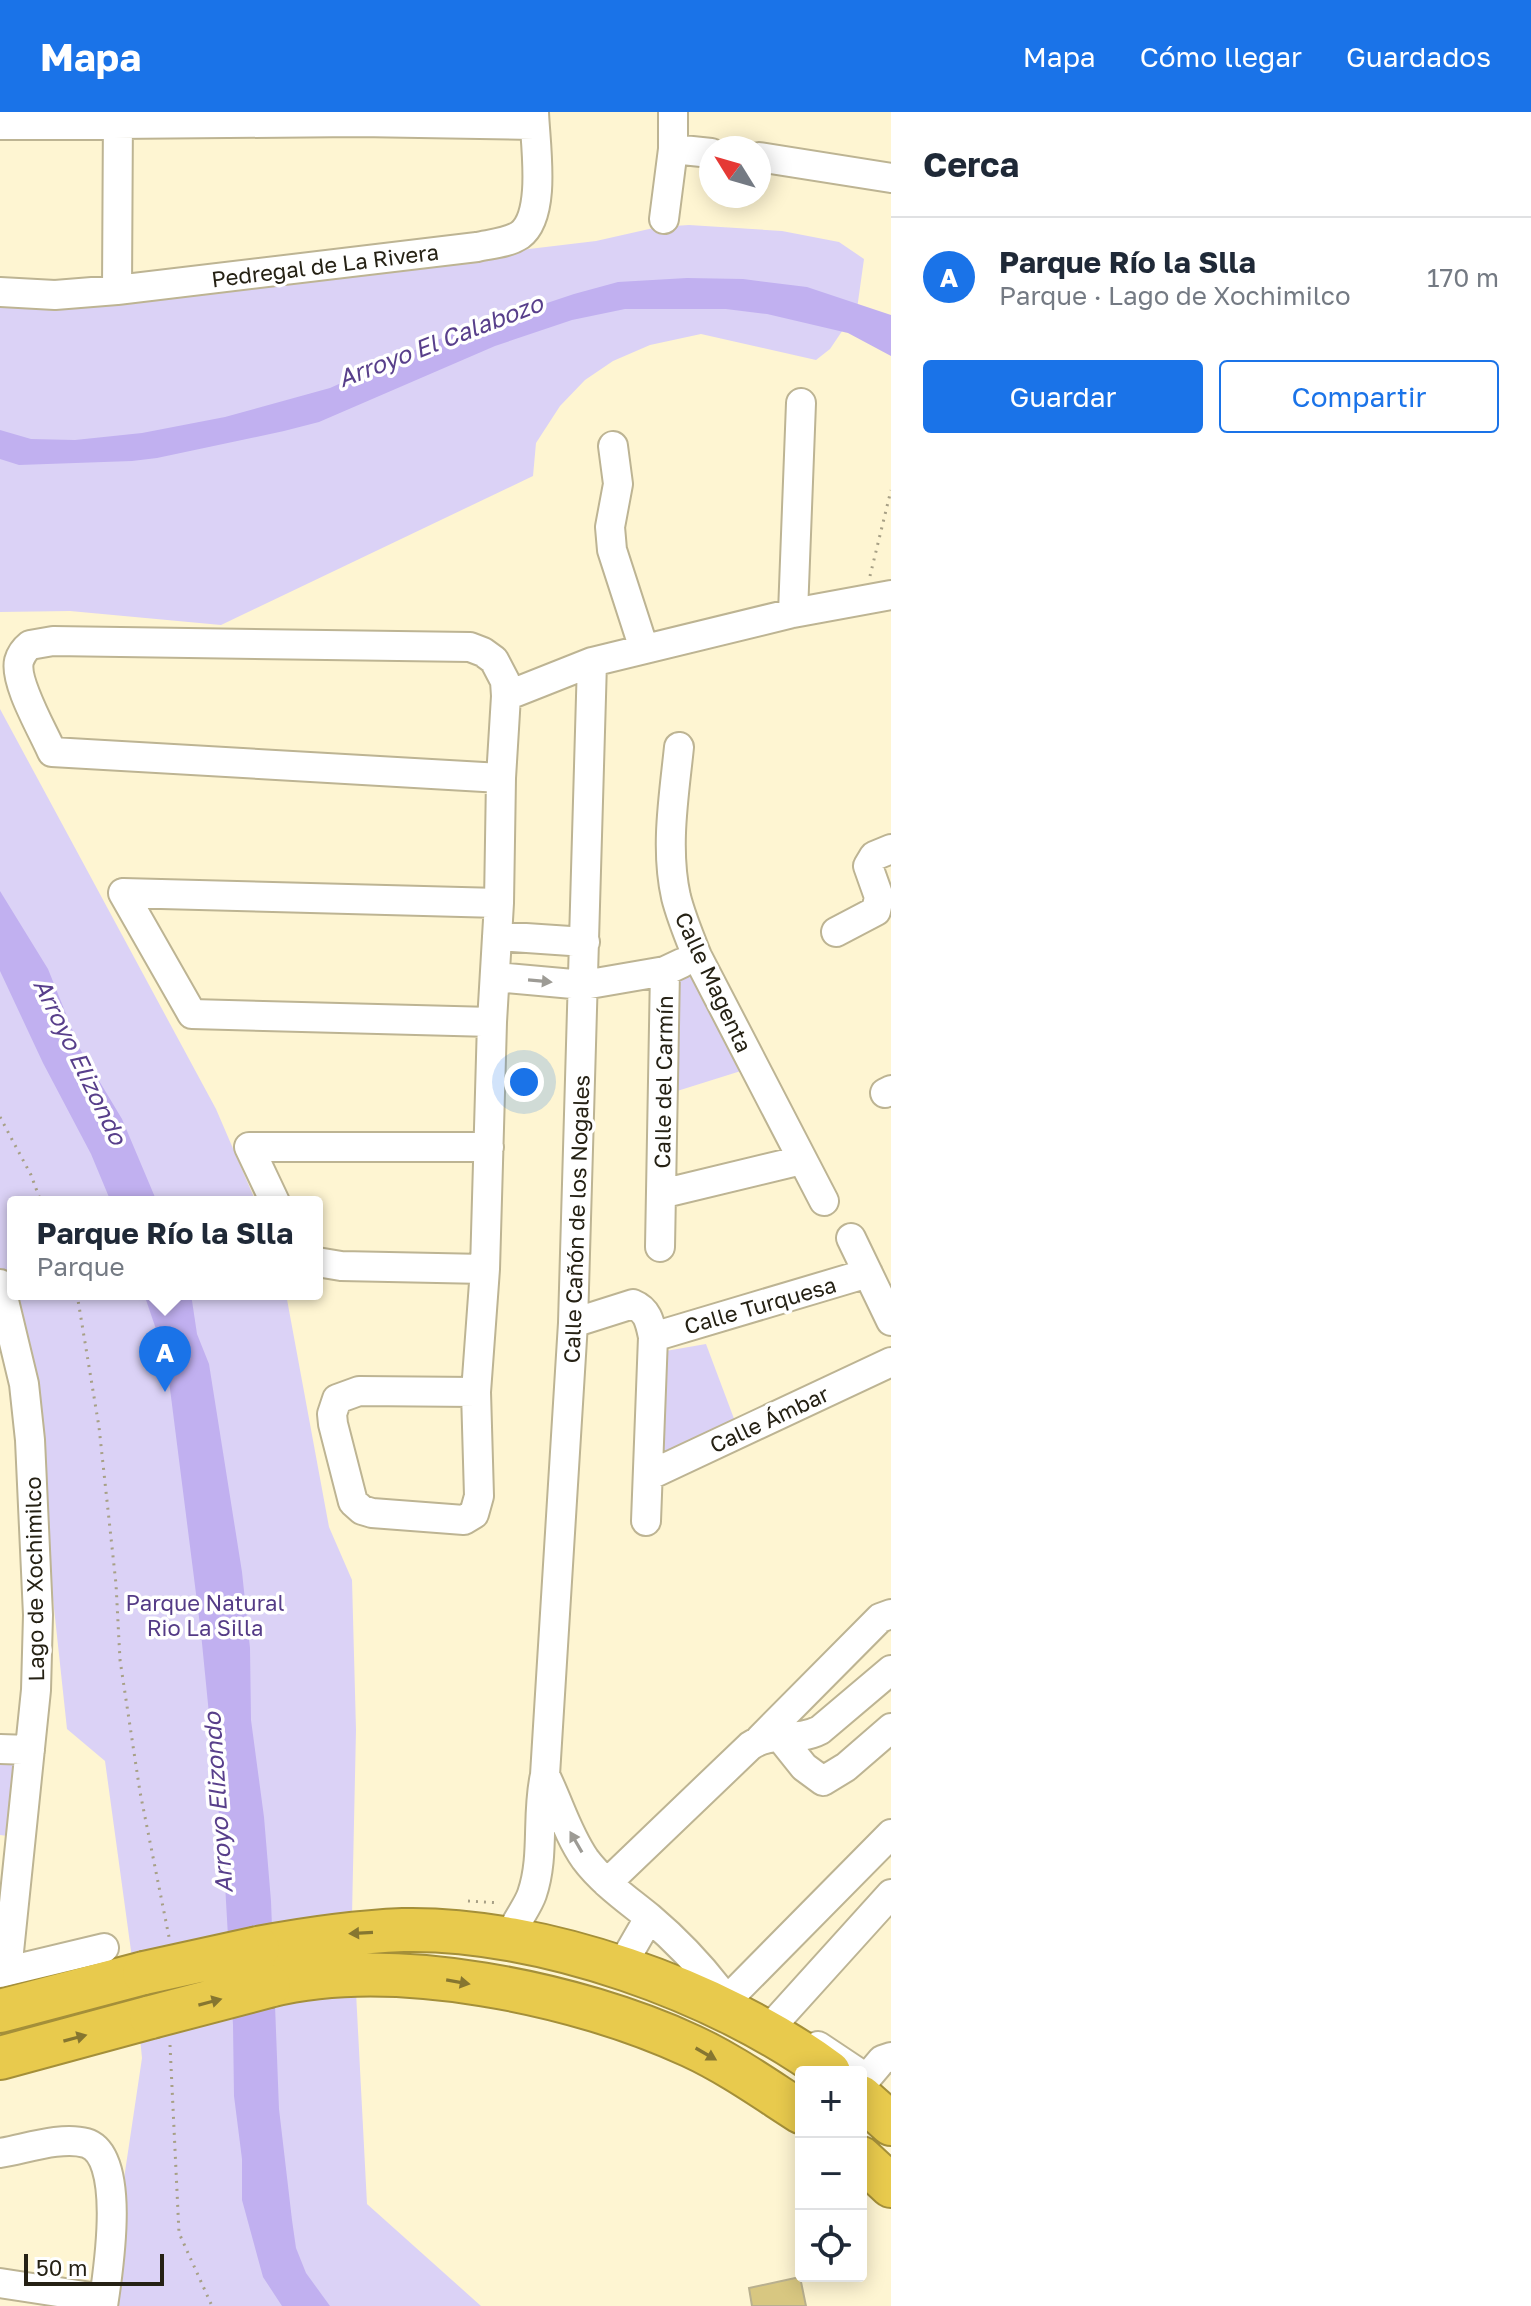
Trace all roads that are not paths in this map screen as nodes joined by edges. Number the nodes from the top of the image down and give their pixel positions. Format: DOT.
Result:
graph roads {
  1 [pos="673,112"];
  2 [pos="118,118"];
  3 [pos="534,118"];
  4 [pos="0,125"];
  5 [pos="673,149"];
  6 [pos="699,152"];
  7 [pos="771,159"];
  8 [pos="891,178"];
  9 [pos="664,219"];
  10 [pos="117,290"];
  11 [pos="0,292"];
  12 [pos="801,403"];
  13 [pos="613,446"];
  14 [pos="878,597"];
  15 [pos="793,613"];
  16 [pos="644,649"];
  17 [pos="592,662"];
  18 [pos="506,696"];
  19 [pos="679,747"];
  20 [pos="501,778"];
  21 [pos="891,849"];
  22 [pos="499,903"];
  23 [pos="836,932"];
  24 [pos="497,936"];
  25 [pos="585,942"];
  26 [pos="697,956"];
  27 [pos="665,971"];
  28 [pos="495,977"];
  29 [pos="584,985"];
  30 [pos="492,1022"];
  31 [pos="489,1147"];
  32 [pos="802,1160"];
  33 [pos="661,1194"];
  34 [pos="272,1196"];
  35 [pos="824,1201"];
  36 [pos="851,1238"];
  37 [pos="660,1247"];
  38 [pos="323,1263"];
  39 [pos="485,1269"];
  40 [pos="868,1273"];
  41 [pos="0,1284"];
  42 [pos="891,1321"];
  43 [pos="573,1323"];
  44 [pos="653,1337"];
  45 [pos="891,1362"];
  46 [pos="476,1392"];
  47 [pos="648,1476"];
  48 [pos="646,1521"];
  49 [pos="891,1614"];
  50 [pos="891,1670"];
  51 [pos="891,1728"];
  52 [pos="770,1738"];
  53 [pos="0,1749"];
  54 [pos="30,1750"];
  55 [pos="545,1775"];
  56 [pos="891,1834"];
  57 [pos="10,1847"];
  58 [pos="607,1883"];
  59 [pos="891,1894"];
  60 [pos="649,1918"];
  61 [pos="517,1922"];
  62 [pos="406,1930"];
  63 [pos="104,1948"];
  64 [pos="630,1951"];
  65 [pos="264,1967"];
  66 [pos="4,1972"];
  67 [pos="726,1992"];
  68 [pos="0,2011"];
  69 [pos="778,2019"];
  70 [pos="891,2057"];
  71 [pos="0,2058"];
  72 [pos="831,2066"];
  73 [pos="838,2066"];
  74 [pos="867,2071"];
  75 [pos="867,2086"];
  76 [pos="867,2094"];
  77 [pos="891,2100"];
  78 [pos="795,2108"];
  79 [pos="891,2124"];
  80 [pos="0,2153"];
  81 [pos="867,2164"];
  82 [pos="891,2186"];
  83 [pos="0,2283"];
  84 [pos="104,2302"];
  1 -- 5 [label="street"];
  2 -- 3 [label="street"];
  2 -- 4 [label="street"];
  2 -- 10 [label="street"];
  3 -- 10 [label="street, Pedregal de La Rivera"];
  5 -- 6 [label="street"];
  5 -- 9 [label="street"];
  7 -- 8 [label="street"];
  10 -- 11 [label="street, Pedregal de La Rivera"];
  12 -- 15 [label="street"];
  13 -- 16 [label="street"];
  14 -- 15 [label="street"];
  15 -- 16 [label="street"];
  16 -- 17 [label="street"];
  17 -- 18 [label="street"];
  17 -- 25 [label="street, Calle Cañón de los Nogales"];
  18 -- 20 [label="street"];
  18 -- 20 [label="street"];
  19 -- 26 [label="street, Calle Magenta"];
  20 -- 22 [label="street"];
  21 -- 23 [label="street"];
  22 -- 24 [label="street"];
  22 -- 30 [label="street"];
  24 -- 25 [label="street"];
  24 -- 28 [label="street"];
  25 -- 29 [label="street, Calle Cañón de los Nogales"];
  26 -- 27 [label="street"];
  26 -- 32 [label="street, Calle Magenta"];
  27 -- 29 [label="street"];
  27 -- 33 [label="street, Calle del Carmín"];
  28 -- 29 [label="street, one-way"];
  28 -- 30 [label="street"];
  29 -- 43 [label="street, Calle Cañón de los Nogales"];
  30 -- 31 [label="street"];
  31 -- 34 [label="street"];
  31 -- 39 [label="street"];
  32 -- 33 [label="street"];
  32 -- 35 [label="street, Calle Magenta"];
  33 -- 37 [label="street, Calle del Carmín"];
  36 -- 40 [label="street"];
  38 -- 39 [label="street"];
  39 -- 46 [label="street"];
  40 -- 42 [label="street"];
  40 -- 44 [label="street, Calle Turquesa"];
  41 -- 54 [label="street, Lago de Xochimilco"];
  43 -- 44 [label="street, Calle Turquesa"];
  43 -- 55 [label="street, Calle Cañón de los Nogales"];
  44 -- 47 [label="street"];
  45 -- 47 [label="street, Calle Ámbar"];
  46 -- 46 [label="street"];
  47 -- 48 [label="street"];
  49 -- 52 [label="street"];
  50 -- 52 [label="street"];
  51 -- 52 [label="street"];
  52 -- 58 [label="street"];
  53 -- 54 [label="street"];
  54 -- 57 [label="street, Lago de Xochimilco"];
  58 -- 55 [label="street, Calle Cañón de los Nogales, one-way"];
  55 -- 61 [label="street, Calle Cañón de los Nogales"];
  56 -- 67 [label="street"];
  57 -- 66 [label="street, Lago de Xochimilco"];
  58 -- 60 [label="street, Calle Cañón de los Nogales"];
  59 -- 69 [label="street"];
  60 -- 64 [label="street"];
  60 -- 67 [label="street, Calle Cañón de los Nogales"];
  61 -- 62 [label="street"];
  61 -- 64 [label="street"];
  62 -- 65 [label="highway, one-way"];
  62 -- 72 [label="highway"];
  63 -- 66 [label="street"];
  64 -- 67 [label="street"];
  65 -- 68 [label="highway, bridge"];
  71 -- 65 [label="highway, one-way, bridge"];
  65 -- 78 [label="highway, one-way"];
  67 -- 69 [label="street"];
  69 -- 73 [label="street"];
  70 -- 74 [label="street"];
  75 -- 77 [label="street"];
  76 -- 79 [label="highway"];
  80 -- 84 [label="street"];
  81 -- 82 [label="highway"];
  83 -- 84 [label="street"];
}
